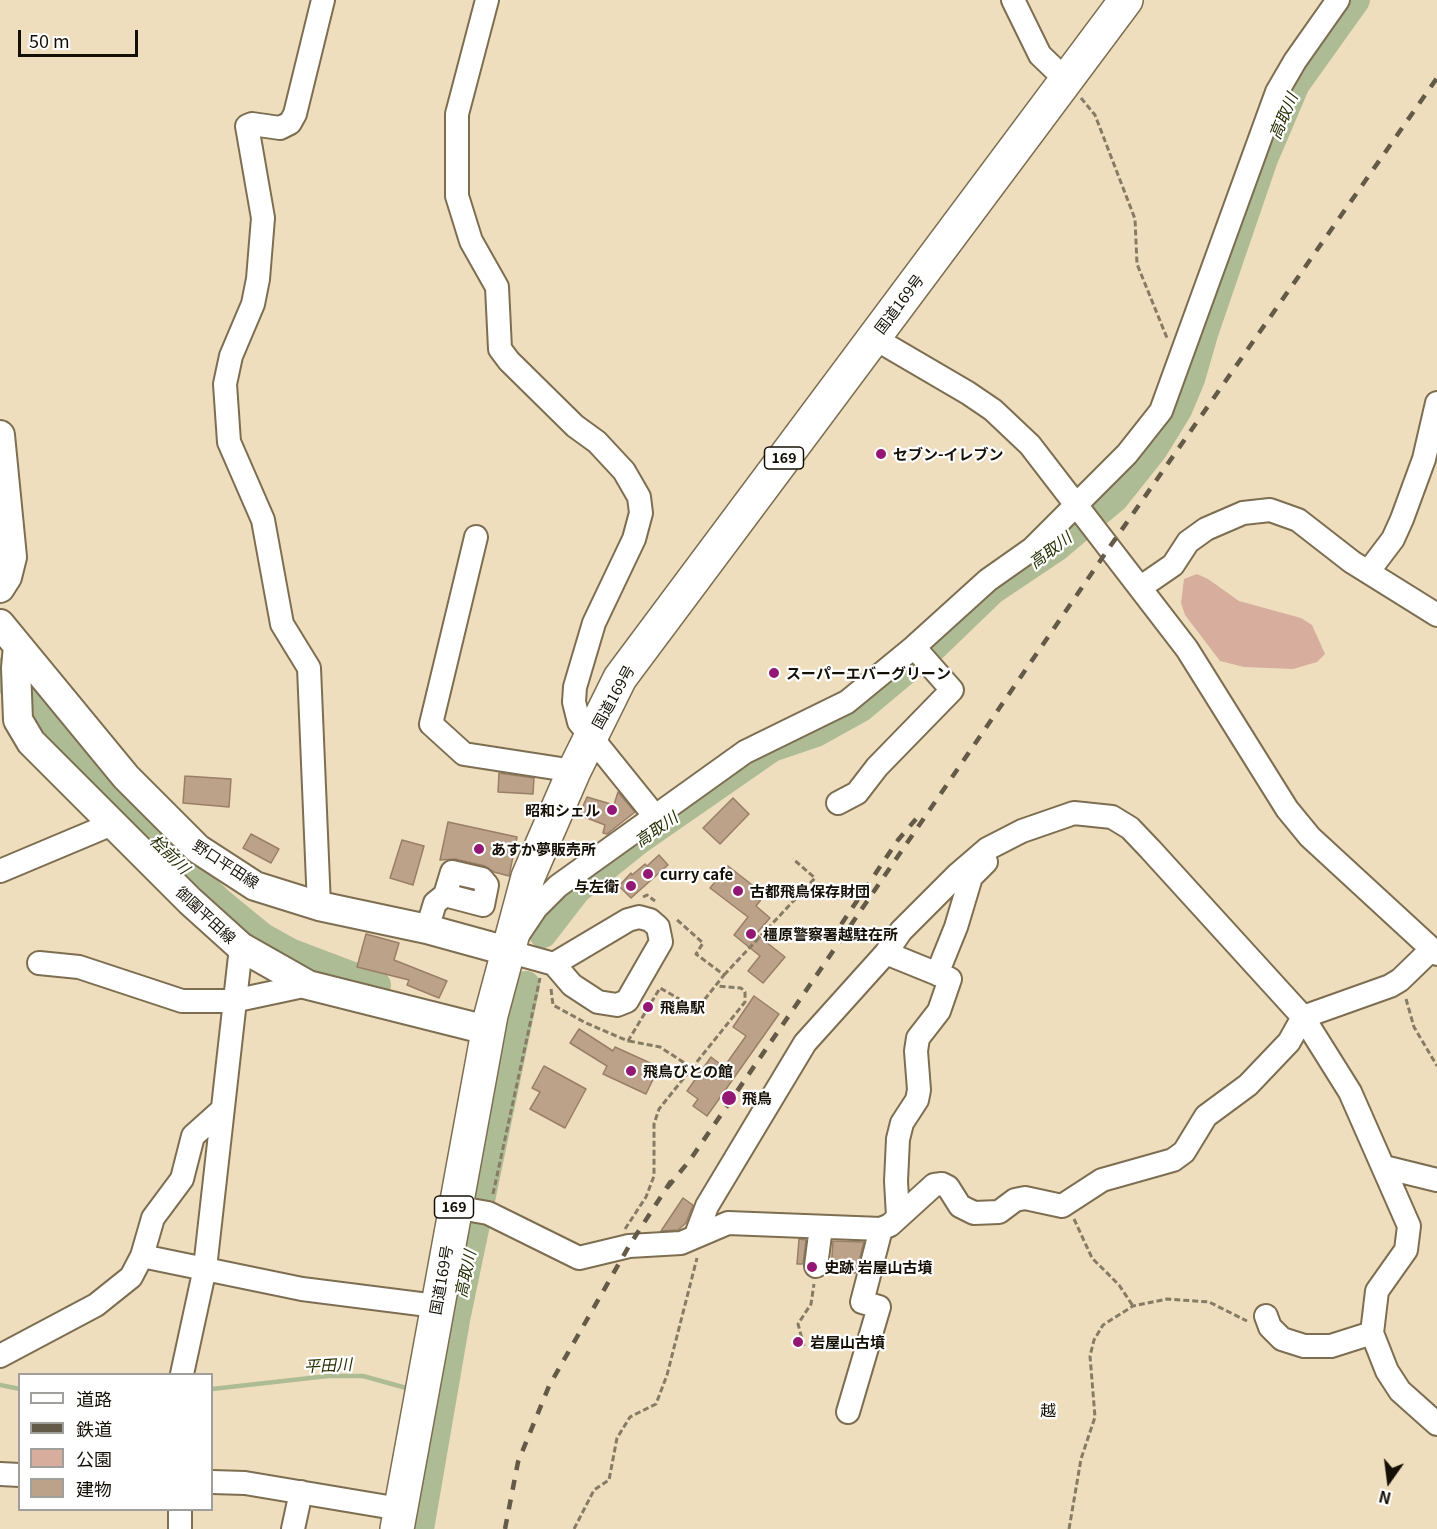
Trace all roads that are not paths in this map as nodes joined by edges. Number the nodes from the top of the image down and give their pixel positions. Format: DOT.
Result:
graph roads {
  1 [pos="323,0"];
  2 [pos="487,0"];
  3 [pos="1013,0"];
  4 [pos="1125,0"];
  5 [pos="1338,0"];
  6 [pos="1067,81"];
  7 [pos="874,338"];
  8 [pos="1437,403"];
  9 [pos="0,435"];
  10 [pos="1083,515"];
  11 [pos="476,537"];
  12 [pos="1368,572"];
  13 [pos="1141,587"];
  14 [pos="0,588"];
  15 [pos="1437,615"];
  16 [pos="0,624"];
  17 [pos="920,654"];
  18 [pos="17,657"];
  19 [pos="591,738"];
  20 [pos="574,771"];
  21 [pos="838,803"];
  22 [pos="654,815"];
  23 [pos="112,824"];
  24 [pos="987,849"];
  25 [pos="0,871"];
  26 [pos="445,895"];
  27 [pos="319,906"];
  28 [pos="427,929"];
  29 [pos="241,946"];
  30 [pos="507,951"];
  31 [pos="1435,952"];
  32 [pos="886,953"];
  33 [pos="39,963"];
  34 [pos="547,969"];
  35 [pos="937,974"];
  36 [pos="308,985"];
  37 [pos="233,1001"];
  38 [pos="1303,1017"];
  39 [pos="487,1030"];
  40 [pos="222,1110"];
  41 [pos="1384,1167"];
  42 [pos="1437,1180"];
  43 [pos="454,1207"];
  44 [pos="890,1223"];
  45 [pos="821,1227"];
  46 [pos="696,1235"];
  47 [pos="142,1256"];
  48 [pos="816,1266"];
  49 [pos="205,1268"];
  50 [pos="436,1306"];
  51 [pos="1268,1322"];
  52 [pos="1372,1333"];
  53 [pos="0,1356"];
  54 [pos="182,1373"];
  55 [pos="848,1412"];
  56 [pos="1437,1424"];
  57 [pos="0,1474"];
  58 [pos="18,1475"];
  59 [pos="213,1482"];
  60 [pos="301,1492"];
  61 [pos="180,1511"];
  62 [pos="399,1519"];
  63 [pos="180,1529"];
  64 [pos="293,1529"];
  1 -- 27 [label="street"];
  2 -- 19 [label="street"];
  3 -- 6 [label="street"];
  4 -- 6 [label="highway, 国道169号 / 169"];
  5 -- 10 [label="street"];
  6 -- 7 [label="highway, 国道169号 / 169"];
  7 -- 10 [label="street"];
  7 -- 19 [label="highway, 国道169号 / 169"];
  8 -- 12 [label="street"];
  9 -- 14 [label="main road"];
  10 -- 13 [label="street"];
  10 -- 17 [label="street"];
  11 -- 20 [label="street"];
  12 -- 13 [label="street"];
  12 -- 15 [label="street"];
  13 -- 31 [label="street"];
  16 -- 18 [label="main road, 野口平田線"];
  17 -- 21 [label="street"];
  17 -- 22 [label="street"];
  18 -- 23 [label="main road, 御園平田線"];
  18 -- 27 [label="main road, 野口平田線"];
  19 -- 20 [label="highway, 国道169号 / 169"];
  19 -- 22 [label="street"];
  20 -- 30 [label="highway, 国道169号 / 169"];
  22 -- 30 [label="street"];
  23 -- 25 [label="street"];
  23 -- 29 [label="main road, 御園平田線"];
  24 -- 32 [label="street"];
  24 -- 35 [label="street"];
  24 -- 38 [label="street"];
  26 -- 28 [label="street"];
  27 -- 28 [label="main road, 野口平田線"];
  28 -- 30 [label="main road, 野口平田線"];
  29 -- 36 [label="main road, 御園平田線"];
  29 -- 37 [label="street"];
  30 -- 34 [label="street"];
  30 -- 39 [label="highway, 国道169号 / 169"];
  31 -- 38 [label="street"];
  32 -- 35 [label="street"];
  32 -- 46 [label="street"];
  33 -- 37 [label="street"];
  34 -- 34 [label="street"];
  35 -- 44 [label="street"];
  36 -- 37 [label="street"];
  36 -- 39 [label="main road, 御園平田線"];
  37 -- 40 [label="street"];
  38 -- 41 [label="street"];
  38 -- 44 [label="street"];
  39 -- 43 [label="highway, 国道169号 / 169"];
  40 -- 47 [label="street"];
  40 -- 49 [label="street"];
  41 -- 42 [label="street"];
  41 -- 52 [label="street"];
  43 -- 46 [label="street"];
  43 -- 50 [label="highway, 国道169号 / 169"];
  44 -- 45 [label="street"];
  44 -- 55 [label="street"];
  45 -- 46 [label="street"];
  45 -- 48 [label="street"];
  47 -- 49 [label="street"];
  47 -- 53 [label="street"];
  49 -- 50 [label="street"];
  49 -- 54 [label="street"];
  50 -- 62 [label="highway, 国道169号 / 169"];
  51 -- 52 [label="street"];
  52 -- 56 [label="street"];
  57 -- 58 [label="street"];
  59 -- 60 [label="street"];
  60 -- 62 [label="street"];
  60 -- 64 [label="street"];
  61 -- 63 [label="street"];
}
